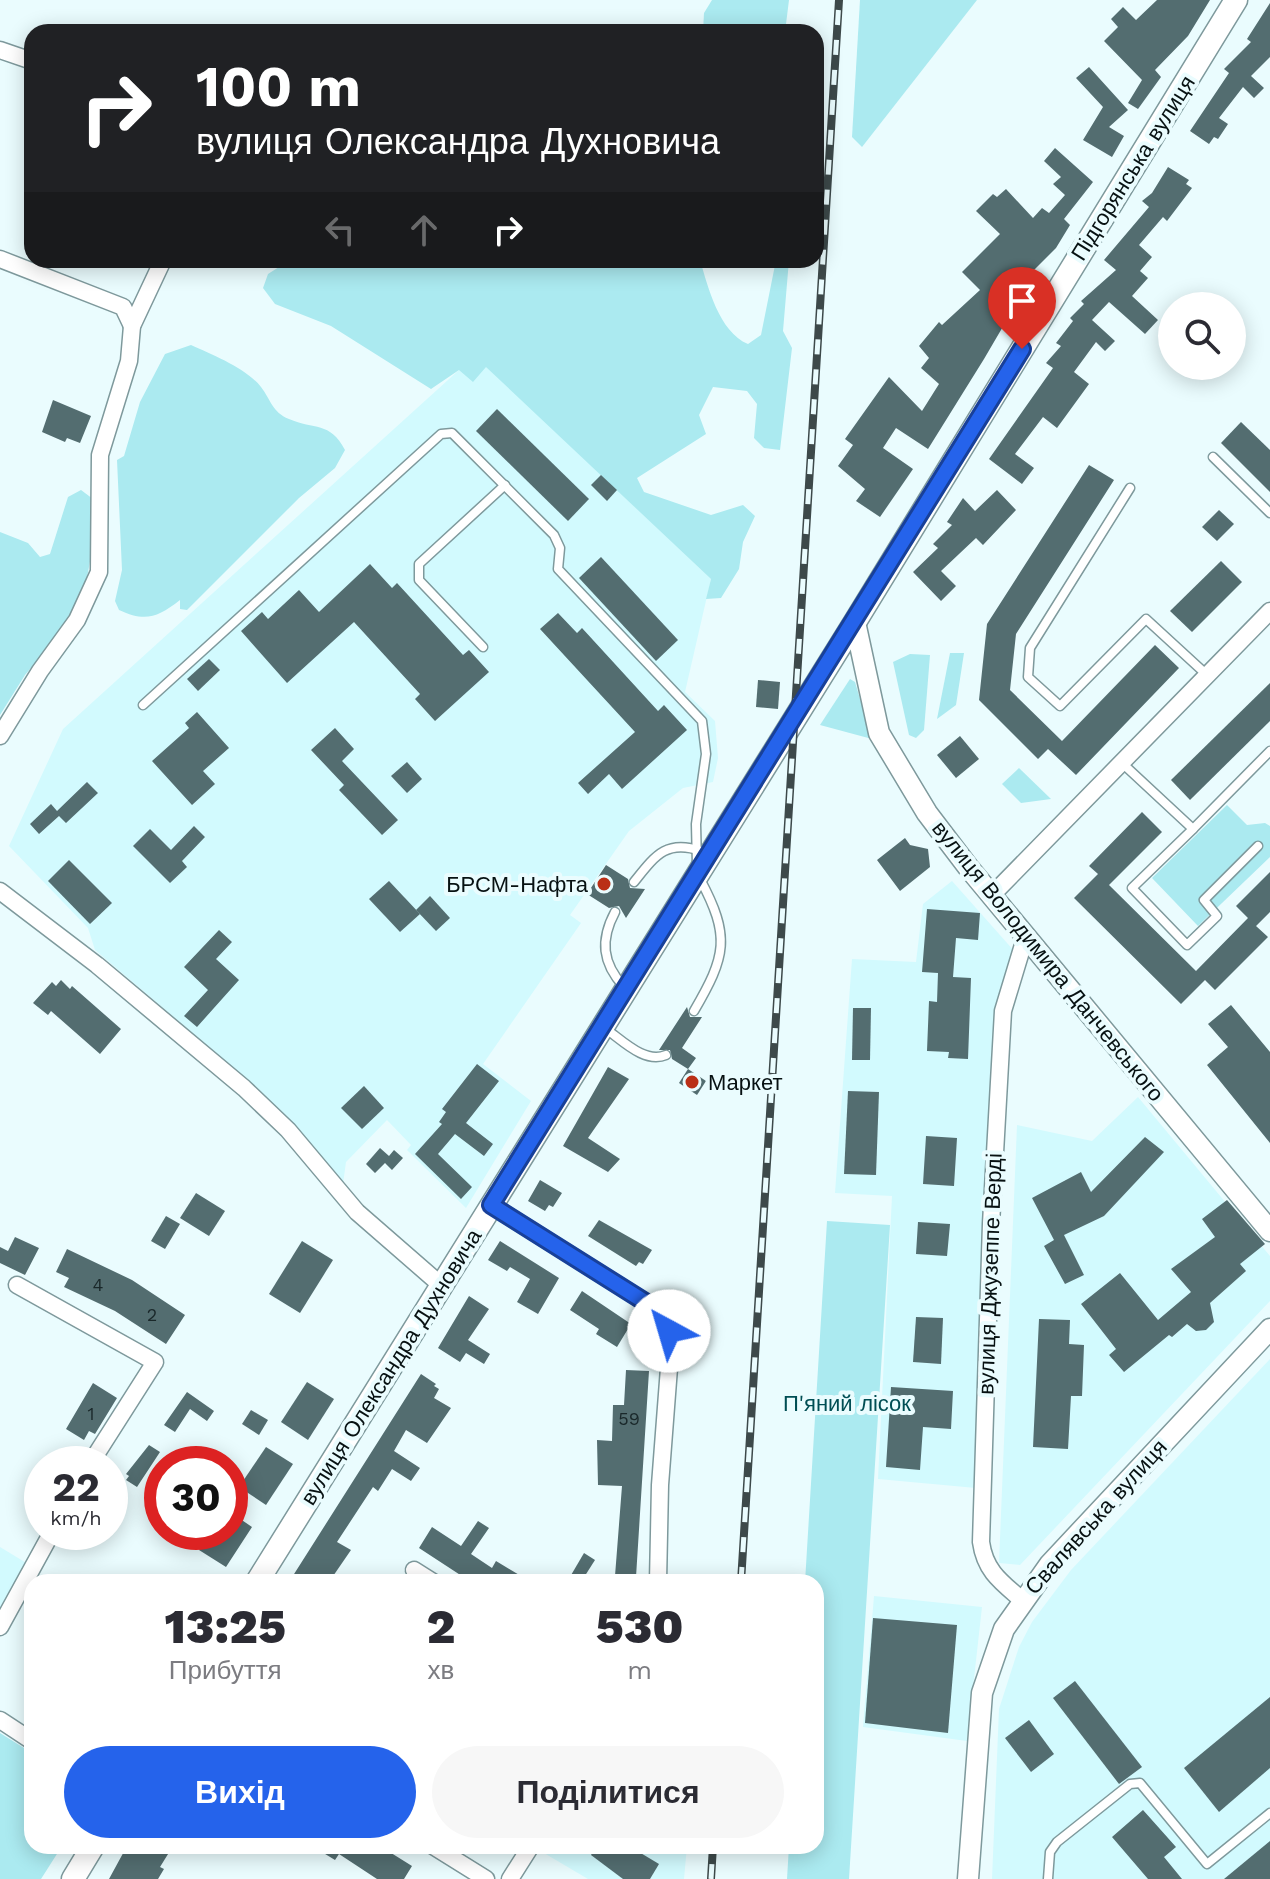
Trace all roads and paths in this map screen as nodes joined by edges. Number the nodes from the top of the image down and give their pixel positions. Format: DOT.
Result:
graph roads {
  1 [pos="1236,0"];
  2 [pos="0,50"];
  3 [pos="24,58"];
  4 [pos="0,259"];
  5 [pos="159,268"];
  6 [pos="132,326"];
  7 [pos="1213,457"];
  8 [pos="505,485"];
  9 [pos="1130,488"];
  10 [pos="1270,513"];
  11 [pos="1270,611"];
  12 [pos="855,622"];
  13 [pos="483,647"];
  14 [pos="1208,675"];
  15 [pos="143,705"];
  16 [pos="0,736"];
  17 [pos="1270,751"];
  18 [pos="1261,759"];
  19 [pos="1122,762"];
  20 [pos="1270,767"];
  21 [pos="1193,829"];
  22 [pos="1258,846"];
  23 [pos="703,852"];
  24 [pos="697,874"];
  25 [pos="634,882"];
  26 [pos="0,891"];
  27 [pos="992,895"];
  28 [pos="615,912"];
  29 [pos="1026,935"];
  30 [pos="626,989"];
  31 [pos="694,1011"];
  32 [pos="602,1027"];
  33 [pos="666,1055"];
  34 [pos="491,1205"];
  35 [pos="1270,1231"];
  36 [pos="17,1285"];
  37 [pos="442,1286"];
  38 [pos="1270,1329"];
  39 [pos="101,1446"];
  40 [pos="42,1550"];
  41 [pos="414,1570"];
  42 [pos="29,1574"];
  43 [pos="262,1574"];
  44 [pos="420,1574"];
  45 [pos="658,1574"];
  46 [pos="24,1583"];
  47 [pos="1022,1600"];
  48 [pos="0,1627"];
  49 [pos="0,1720"];
  50 [pos="24,1736"];
  51 [pos="1270,1813"];
  52 [pos="88,1854"];
  53 [pos="446,1854"];
  54 [pos="526,1854"];
  55 [pos="73,1879"];
  56 [pos="486,1879"];
  57 [pos="510,1879"];
  58 [pos="968,1879"];
  59 [pos="1048,1879"];
  1 -- 12 [label="main road, Підгорянська вулиця"];
  2 -- 3 [label="street"];
  4 -- 6 [label="street"];
  5 -- 6 [label="street"];
  6 -- 16 [label="street"];
  7 -- 10 [label="lane"];
  8 -- 13 [label="lane"];
  8 -- 15 [label="lane"];
  8 -- 23 [label="lane"];
  9 -- 14 [label="lane"];
  11 -- 14 [label="street"];
  12 -- 23 [label="main road, вулиця Олександра Духновича"];
  12 -- 27 [label="street, вулиця Володимира Данчевського"];
  14 -- 19 [label="street"];
  17 -- 18 [label="lane"];
  18 -- 20 [label="lane"];
  18 -- 21 [label="lane"];
  19 -- 21 [label="lane"];
  19 -- 27 [label="street"];
  21 -- 22 [label="lane"];
  23 -- 24 [label="main road, вулиця Олександра Духновича"];
  23 -- 25 [label="lane"];
  24 -- 30 [label="main road, вулиця Олександра Духновича"];
  24 -- 31 [label="lane"];
  26 -- 37 [label="street"];
  27 -- 29 [label="street, вулиця Володимира Данчевського"];
  28 -- 30 [label="lane"];
  29 -- 35 [label="street, вулиця Володимира Данчевського"];
  29 -- 47 [label="street, вулиця Джузеппе Верді"];
  30 -- 32 [label="main road, вулиця Олександра Духновича"];
  32 -- 33 [label="lane"];
  32 -- 34 [label="main road, вулиця Олександра Духновича"];
  34 -- 37 [label="main road, вулиця Олександра Духновича"];
  34 -- 45 [label="street"];
  36 -- 39 [label="street"];
  37 -- 43 [label="main road, вулиця Олександра Духновича"];
  38 -- 47 [label="street, Свалявська вулиця"];
  40 -- 42 [label="street"];
  41 -- 44 [label="street"];
  46 -- 48 [label="street"];
  47 -- 58 [label="street, Свалявська вулиця"];
  49 -- 50 [label="street"];
  51 -- 59 [label="lane"];
  52 -- 55 [label="main road"];
  53 -- 56 [label="street"];
  54 -- 57 [label="street"];
}
